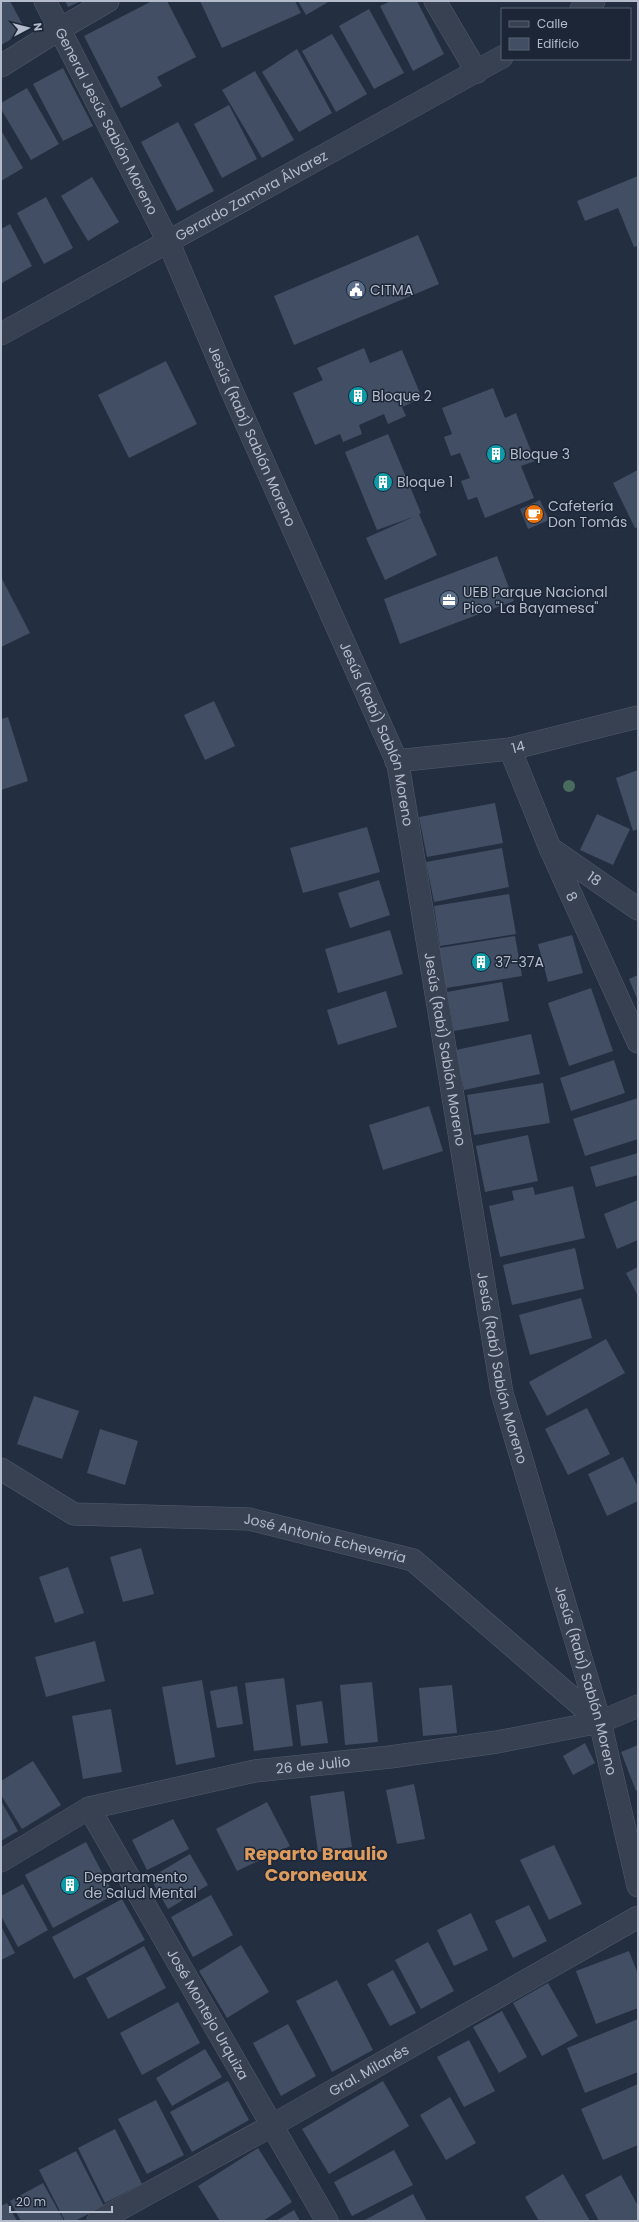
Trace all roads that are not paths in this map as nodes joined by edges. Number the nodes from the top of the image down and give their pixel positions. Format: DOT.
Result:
graph roads {
  1 [pos="45,1"];
  2 [pos="108,1"];
  3 [pos="435,1"];
  4 [pos="594,1"];
  5 [pos="583,8"];
  6 [pos="60,29"];
  7 [pos="501,58"];
  8 [pos="1,66"];
  9 [pos="477,72"];
  10 [pos="168,241"];
  11 [pos="1,334"];
  12 [pos="638,717"];
  13 [pos="510,749"];
  14 [pos="396,761"];
  15 [pos="550,848"];
  16 [pos="638,909"];
  17 [pos="638,1042"];
  18 [pos="1,1469"];
  19 [pos="638,1706"];
  20 [pos="600,1722"];
  21 [pos="89,1808"];
  22 [pos="1,1862"];
  23 [pos="638,1886"];
  24 [pos="638,1917"];
  25 [pos="271,2126"];
  26 [pos="98,2221"];
  27 [pos="327,2221"];
  1 -- 6 [label="street, General Jesús Sablón Moreno"];
  2 -- 6 [label="street"];
  3 -- 9 [label="street"];
  4 -- 5 [label="street"];
  6 -- 8 [label="street"];
  6 -- 10 [label="street, General Jesús Sablón Moreno"];
  7 -- 9 [label="street, Gerardo Zamora Álvarez"];
  9 -- 10 [label="street, Gerardo Zamora Álvarez"];
  10 -- 11 [label="street, Gerardo Zamora Álvarez"];
  10 -- 14 [label="street, Jesús (Rabí) Sablón Moreno"];
  12 -- 13 [label="street, 14"];
  13 -- 14 [label="street, 14"];
  13 -- 15 [label="street, 8"];
  14 -- 20 [label="street, Jesús (Rabí) Sablón Moreno"];
  15 -- 16 [label="street, 18"];
  15 -- 17 [label="street, 8"];
  18 -- 20 [label="street, José Antonio Echeverría"];
  19 -- 20 [label="street, 26 de Julio"];
  20 -- 21 [label="street, 26 de Julio"];
  20 -- 23 [label="street, Jesús (Rabí) Sablón Moreno"];
  21 -- 22 [label="street, 26 de Julio"];
  21 -- 25 [label="street, José Montejo Urquiza"];
  24 -- 25 [label="street, Gral. Milanés"];
  25 -- 26 [label="street, Gral. Milanés"];
  25 -- 27 [label="street, José Montejo Urquiza"];
}
